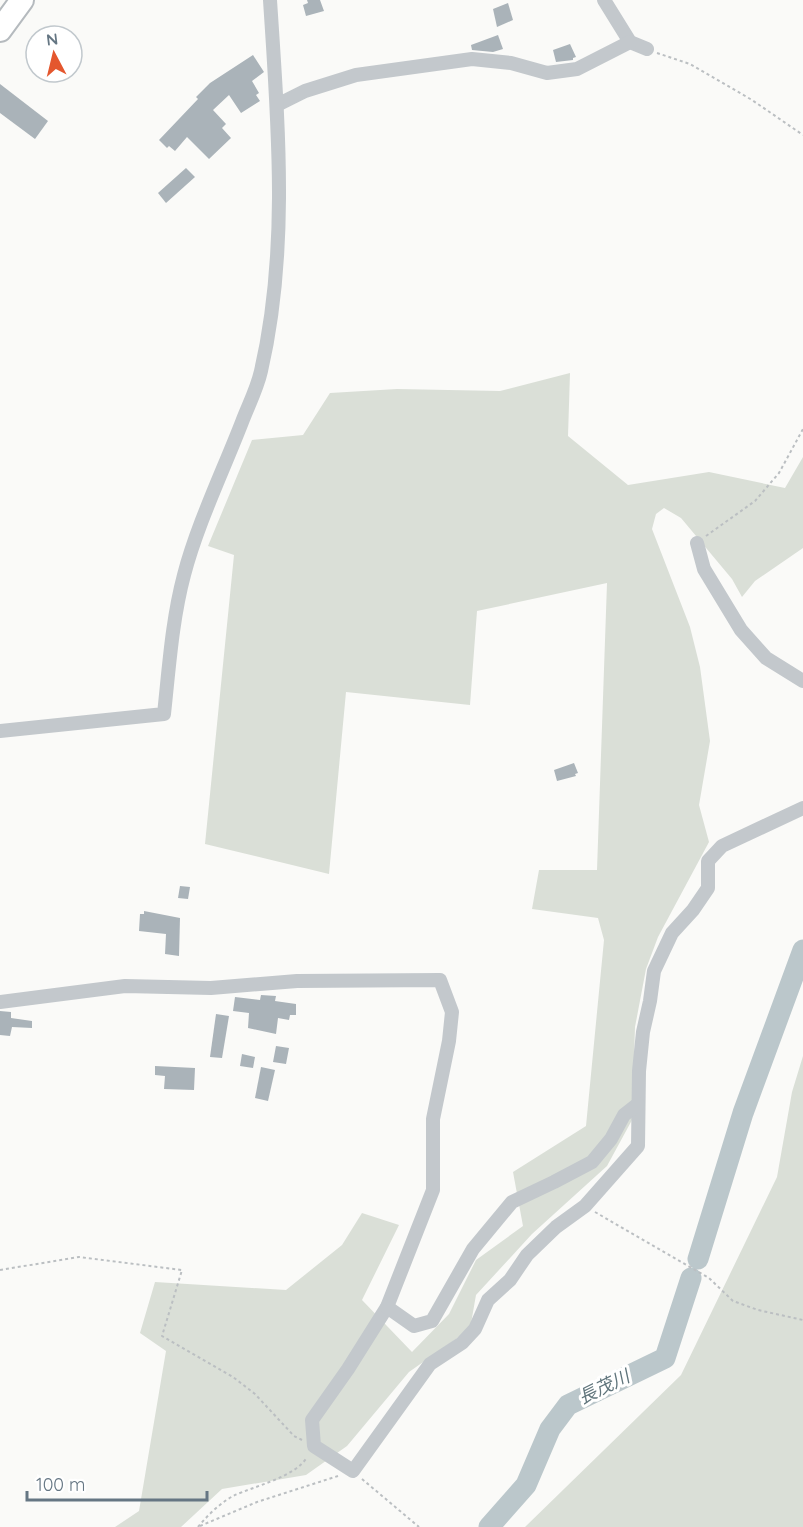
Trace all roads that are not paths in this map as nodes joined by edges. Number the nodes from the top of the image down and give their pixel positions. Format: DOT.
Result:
graph roads {
  1 [pos="22,0"];
  2 [pos="270,0"];
  3 [pos="604,0"];
  4 [pos="0,30"];
  5 [pos="630,42"];
  6 [pos="647,49"];
  7 [pos="277,105"];
  8 [pos="696,543"];
  9 [pos="803,681"];
  10 [pos="0,731"];
  11 [pos="803,808"];
  12 [pos="0,1002"];
  13 [pos="638,1104"];
  14 [pos="387,1306"];
  1 -- 4 [label="main road"];
  2 -- 7 [label="street"];
  3 -- 5 [label="street"];
  5 -- 6 [label="street"];
  5 -- 7 [label="street"];
  7 -- 10 [label="street"];
  8 -- 9 [label="street"];
  11 -- 13 [label="street"];
  12 -- 14 [label="street"];
  13 -- 14 [label="street"];
  13 -- 14 [label="street"];
}
